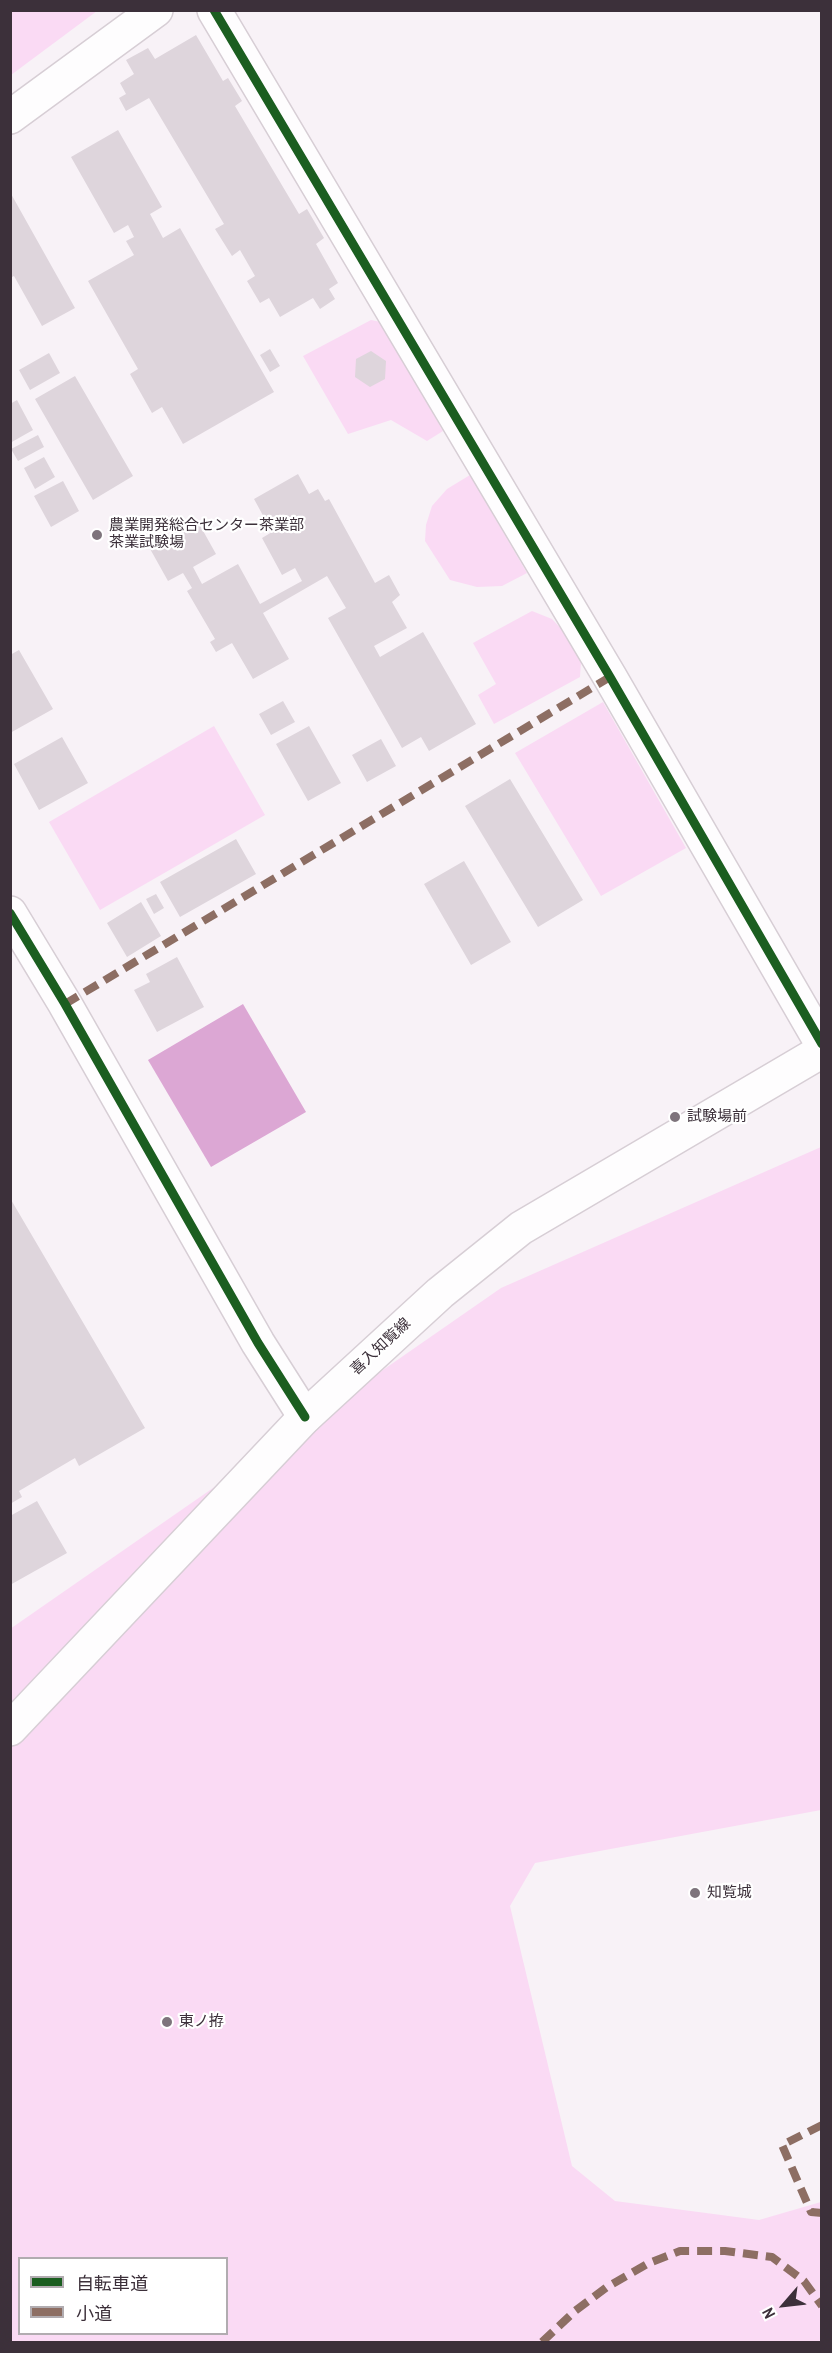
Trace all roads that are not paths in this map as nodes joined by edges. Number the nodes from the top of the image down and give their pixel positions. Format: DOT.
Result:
graph roads {
  1 [pos="156,10"];
  2 [pos="214,10"];
  3 [pos="10,117"];
  4 [pos="10,913"];
  5 [pos="822,1044"];
  6 [pos="822,1051"];
  7 [pos="305,1418"];
  8 [pos="10,1729"];
  1 -- 3 [label="street"];
  2 -- 5 [label="street"];
  4 -- 7 [label="street"];
  6 -- 7 [label="street, 喜入知覧線"];
  7 -- 8 [label="street, 喜入知覧線"];
}
